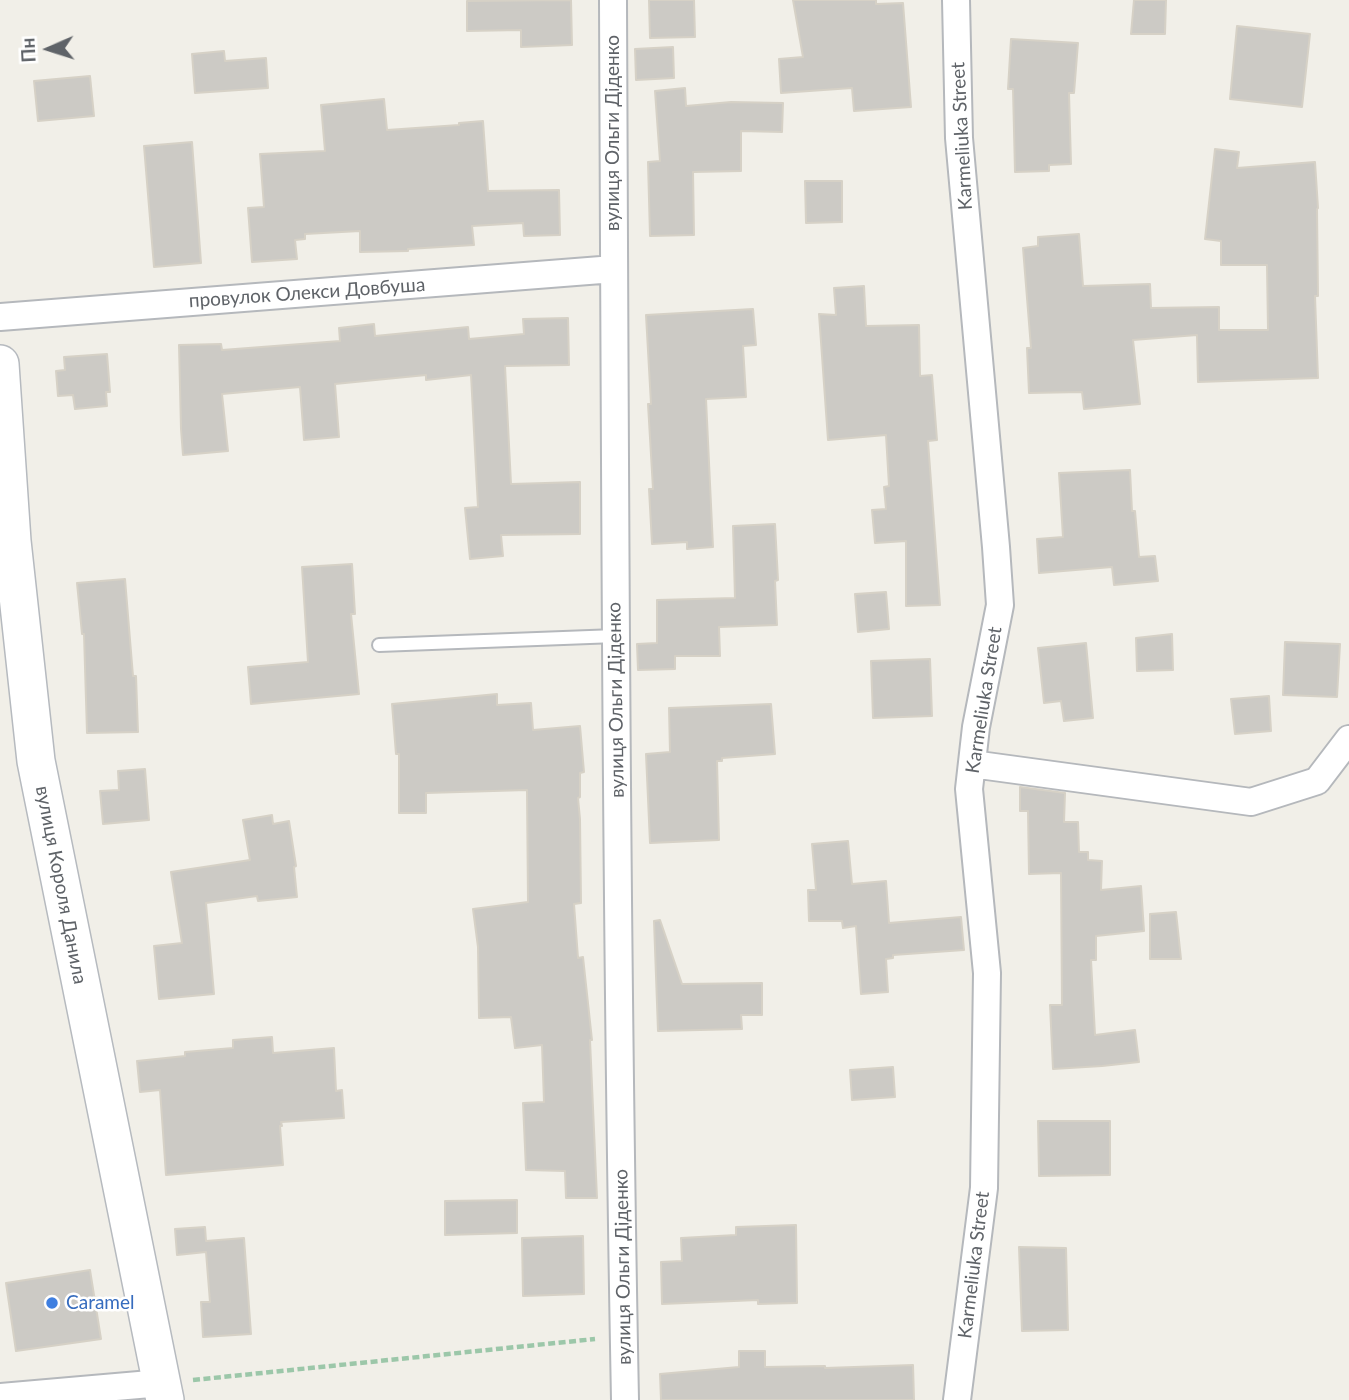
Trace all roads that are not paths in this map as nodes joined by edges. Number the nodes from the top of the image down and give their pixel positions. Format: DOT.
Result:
graph roads {
  1 [pos="613,0"];
  2 [pos="956,0"];
  3 [pos="614,269"];
  4 [pos="0,317"];
  5 [pos="0,364"];
  6 [pos="615,636"];
  7 [pos="379,645"];
  8 [pos="1349,739"];
  9 [pos="972,764"];
  10 [pos="163,1392"];
  11 [pos="0,1397"];
  12 [pos="625,1400"];
  13 [pos="957,1400"];
  1 -- 3 [label="street, вулиця Ольги Діденко"];
  2 -- 9 [label="street, Karmeliuka Street"];
  3 -- 4 [label="street, провулок Олекси Довбуша"];
  3 -- 6 [label="street, вулиця Ольги Діденко"];
  5 -- 10 [label="main road, вулиця Короля Данила"];
  6 -- 7 [label="lane"];
  6 -- 12 [label="street, вулиця Ольги Діденко"];
  8 -- 9 [label="street"];
  9 -- 13 [label="street, Karmeliuka Street"];
  10 -- 11 [label="street"];
}
